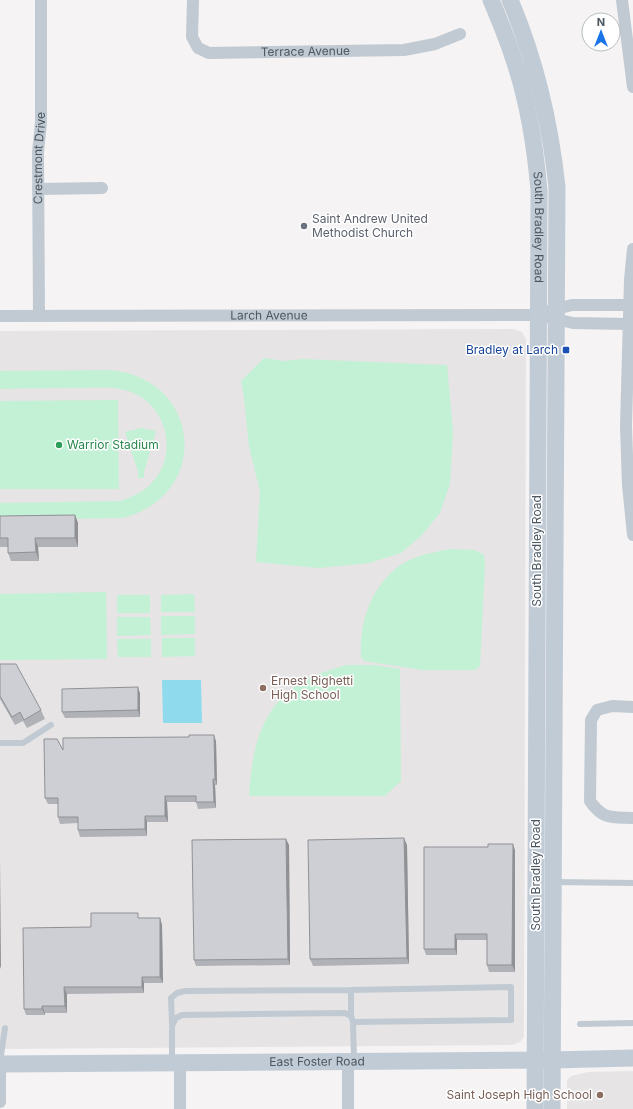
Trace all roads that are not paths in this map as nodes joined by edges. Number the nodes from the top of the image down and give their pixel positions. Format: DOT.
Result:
graph roads {
  1 [pos="41,0"];
  2 [pos="193,0"];
  3 [pos="491,0"];
  4 [pos="510,0"];
  5 [pos="622,0"];
  6 [pos="460,34"];
  7 [pos="630,44"];
  8 [pos="633,87"];
  9 [pos="102,188"];
  10 [pos="38,189"];
  11 [pos="633,254"];
  12 [pos="629,304"];
  13 [pos="556,314"];
  14 [pos="538,315"];
  15 [pos="0,316"];
  16 [pos="39,316"];
  17 [pos="629,324"];
  18 [pos="630,379"];
  19 [pos="631,485"];
  20 [pos="633,535"];
  21 [pos="633,706"];
  22 [pos="51,725"];
  23 [pos="0,743"];
  24 [pos="633,818"];
  25 [pos="553,882"];
  26 [pos="633,883"];
  27 [pos="351,990"];
  28 [pos="352,1019"];
  29 [pos="633,1023"];
  30 [pos="580,1024"];
  31 [pos="172,1026"];
  32 [pos="5,1028"];
  33 [pos="633,1058"];
  34 [pos="535,1060"];
  35 [pos="552,1060"];
  36 [pos="351,1062"];
  37 [pos="176,1063"];
  38 [pos="0,1064"];
  39 [pos="0,1102"];
  40 [pos="180,1109"];
  41 [pos="348,1109"];
  42 [pos="535,1109"];
  43 [pos="552,1109"];
  1 -- 10 [label="street, Crestmont Drive"];
  2 -- 6 [label="street, Terrace Avenue"];
  3 -- 14 [label="main road, South Bradley Road"];
  4 -- 13 [label="main road, South Bradley Road"];
  5 -- 7 [label="street"];
  7 -- 8 [label="street"];
  9 -- 10 [label="street"];
  10 -- 16 [label="street, Crestmont Drive"];
  11 -- 12 [label="street"];
  12 -- 13 [label="street"];
  12 -- 17 [label="street"];
  13 -- 14 [label="street, Larch Avenue"];
  13 -- 17 [label="street, Larch Avenue"];
  13 -- 25 [label="main road, South Bradley Road"];
  14 -- 16 [label="street, Larch Avenue"];
  14 -- 34 [label="main road, South Bradley Road"];
  15 -- 16 [label="street, Larch Avenue"];
  17 -- 18 [label="street"];
  18 -- 19 [label="street"];
  19 -- 20 [label="street"];
  21 -- 24 [label="street"];
  22 -- 23 [label="lane"];
  25 -- 26 [label="lane"];
  25 -- 35 [label="main road, South Bradley Road"];
  27 -- 28 [label="lane"];
  27 -- 28 [label="lane"];
  27 -- 31 [label="lane"];
  28 -- 31 [label="lane"];
  28 -- 36 [label="lane"];
  29 -- 30 [label="lane"];
  31 -- 37 [label="lane"];
  32 -- 38 [label="lane"];
  33 -- 35 [label="main road, East Foster Road"];
  34 -- 35 [label="main road, East Foster Road"];
  34 -- 36 [label="main road, East Foster Road"];
  34 -- 42 [label="main road, South Bradley Road"];
  35 -- 43 [label="main road, South Bradley Road"];
  36 -- 37 [label="main road, East Foster Road"];
  36 -- 41 [label="street"];
  37 -- 38 [label="main road, East Foster Road"];
  37 -- 40 [label="street"];
  38 -- 39 [label="street"];
}
